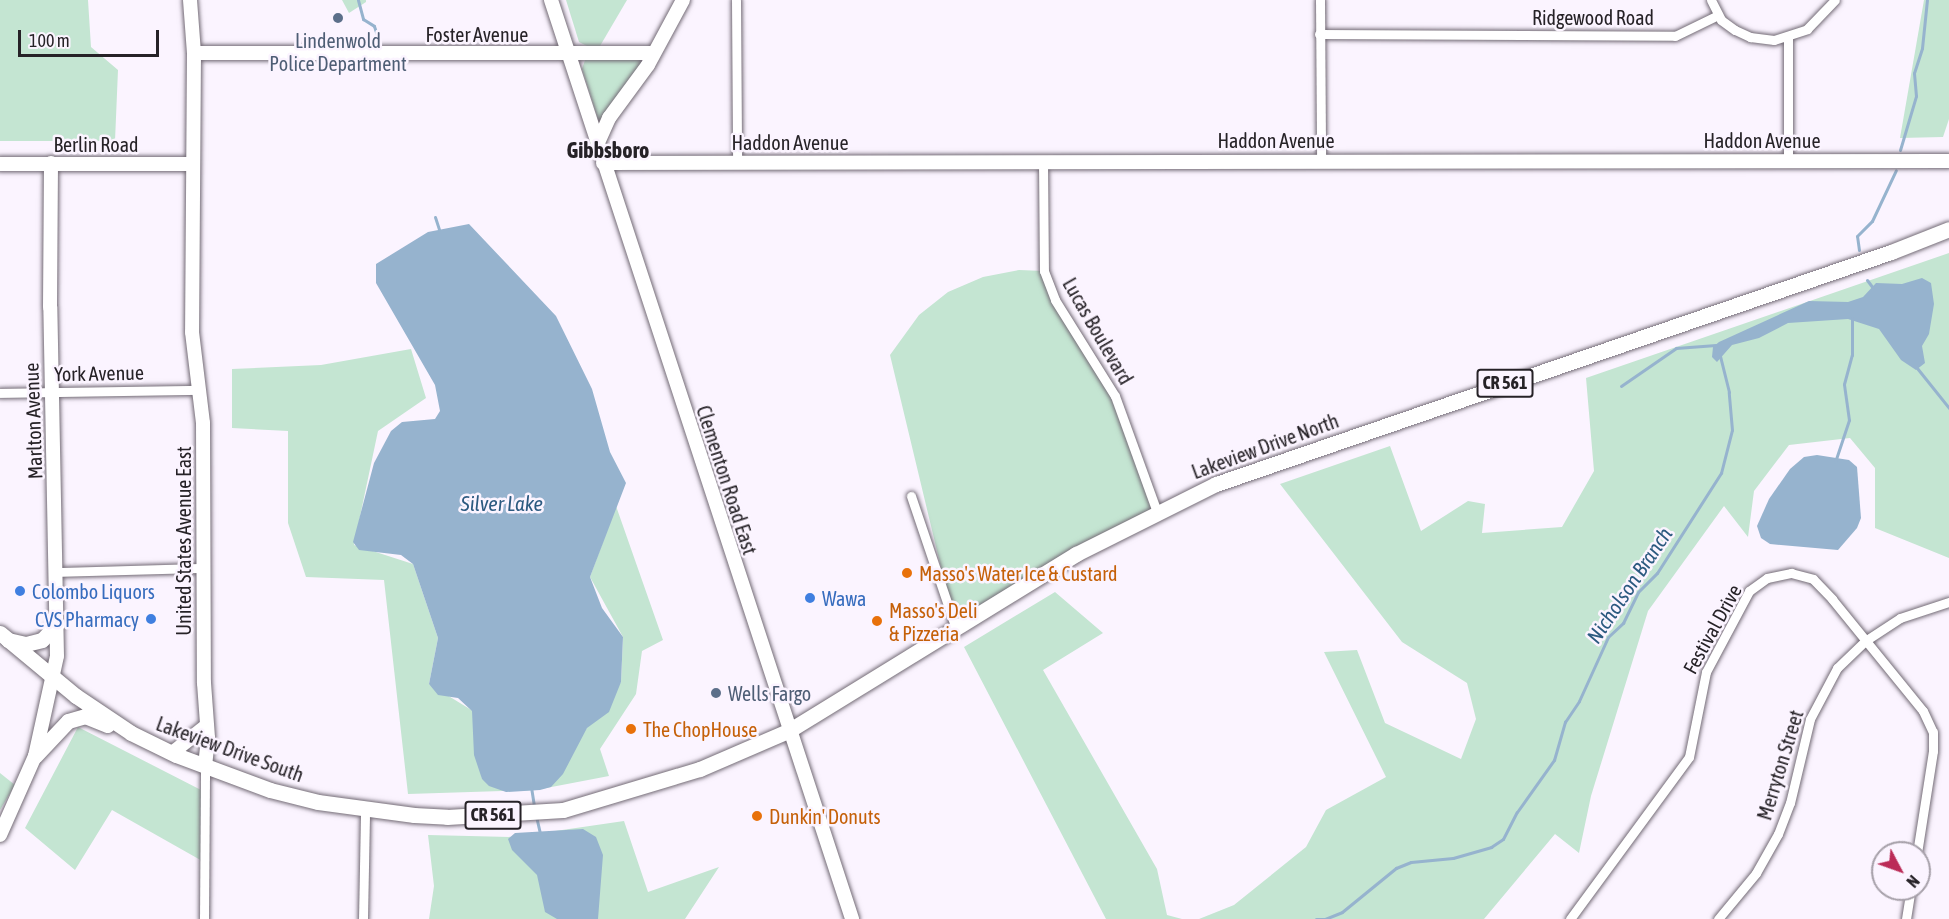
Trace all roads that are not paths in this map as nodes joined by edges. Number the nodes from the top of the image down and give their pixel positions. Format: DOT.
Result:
graph roads {
  1 [pos="190,0"];
  2 [pos="551,0"];
  3 [pos="683,0"];
  4 [pos="736,0"];
  5 [pos="1320,0"];
  6 [pos="1711,0"];
  7 [pos="1835,0"];
  8 [pos="1718,15"];
  9 [pos="1319,34"];
  10 [pos="1788,37"];
  11 [pos="194,53"];
  12 [pos="569,53"];
  13 [pos="652,53"];
  14 [pos="597,145"];
  15 [pos="1321,159"];
  16 [pos="1788,160"];
  17 [pos="1949,160"];
  18 [pos="737,161"];
  19 [pos="1043,161"];
  20 [pos="51,163"];
  21 [pos="603,163"];
  22 [pos="0,164"];
  23 [pos="192,164"];
  24 [pos="1949,229"];
  25 [pos="199,390"];
  26 [pos="51,392"];
  27 [pos="0,393"];
  28 [pos="911,496"];
  29 [pos="1157,513"];
  30 [pos="203,568"];
  31 [pos="57,572"];
  32 [pos="1949,602"];
  33 [pos="57,624"];
  34 [pos="955,626"];
  35 [pos="4,637"];
  36 [pos="1865,641"];
  37 [pos="52,677"];
  38 [pos="206,726"];
  39 [pos="790,730"];
  40 [pos="131,732"];
  41 [pos="172,753"];
  42 [pos="35,756"];
  43 [pos="205,765"];
  44 [pos="365,810"];
  45 [pos="0,835"];
  46 [pos="1919,841"];
  47 [pos="1909,901"];
  48 [pos="204,919"];
  49 [pos="363,919"];
  50 [pos="852,919"];
  51 [pos="1570,919"];
  52 [pos="1718,919"];
  53 [pos="1906,919"];
  1 -- 11 [label="street, United States Avenue East"];
  2 -- 12 [label="street, Clementon Road East"];
  3 -- 13 [label="street"];
  4 -- 18 [label="street"];
  5 -- 9 [label="street"];
  6 -- 8 [label="street"];
  7 -- 10 [label="street"];
  8 -- 9 [label="street, Ridgewood Road"];
  8 -- 10 [label="street"];
  9 -- 15 [label="street"];
  10 -- 16 [label="street"];
  11 -- 12 [label="street, Foster Avenue"];
  11 -- 23 [label="street, United States Avenue East"];
  12 -- 13 [label="street, Foster Avenue"];
  12 -- 14 [label="street, Clementon Road East"];
  13 -- 14 [label="street"];
  14 -- 21 [label="street, Clementon Road East"];
  15 -- 16 [label="street, Haddon Avenue"];
  15 -- 19 [label="street, Haddon Avenue"];
  16 -- 17 [label="street, Haddon Avenue"];
  18 -- 19 [label="street, Haddon Avenue"];
  18 -- 21 [label="street, Haddon Avenue"];
  19 -- 29 [label="street, Lucas Boulevard"];
  20 -- 22 [label="street, Berlin Road"];
  20 -- 23 [label="street, Berlin Road"];
  20 -- 26 [label="street, Marlton Avenue"];
  21 -- 39 [label="street, Clementon Road East"];
  23 -- 25 [label="street, United States Avenue East"];
  24 -- 29 [label="main road, Lakeview Drive North / CR 561"];
  25 -- 26 [label="street, York Avenue"];
  25 -- 30 [label="street, United States Avenue East"];
  26 -- 27 [label="street, York Avenue"];
  26 -- 31 [label="street, Marlton Avenue"];
  28 -- 34 [label="street"];
  29 -- 34 [label="main road, Lakeview Drive North / CR 561"];
  30 -- 31 [label="street"];
  30 -- 38 [label="street, United States Avenue East"];
  31 -- 33 [label="street, Marlton Avenue"];
  32 -- 36 [label="street, Merryton Street"];
  33 -- 35 [label="main road"];
  33 -- 37 [label="street, Marlton Avenue"];
  34 -- 39 [label="main road, Lakeview Drive North / CR 561"];
  35 -- 37 [label="main road, Lakeview Drive South / CR 561"];
  36 -- 46 [label="street, Festival Drive"];
  36 -- 51 [label="street, Festival Drive"];
  36 -- 52 [label="street, Merryton Street"];
  37 -- 40 [label="main road, Lakeview Drive South / CR 561"];
  37 -- 42 [label="street, Marlton Avenue"];
  38 -- 41 [label="street"];
  38 -- 43 [label="street, United States Avenue East"];
  39 -- 44 [label="main road, Lakeview Drive South / CR 561"];
  39 -- 50 [label="street, Clementon Road East"];
  40 -- 41 [label="main road, Lakeview Drive South / CR 561"];
  40 -- 42 [label="main road"];
  41 -- 43 [label="main road, Lakeview Drive South / CR 561"];
  42 -- 45 [label="street, Marlton Avenue"];
  43 -- 44 [label="main road, Lakeview Drive South / CR 561"];
  43 -- 48 [label="street, United States Avenue East"];
  44 -- 49 [label="street"];
  47 -- 53 [label="street"];
}
